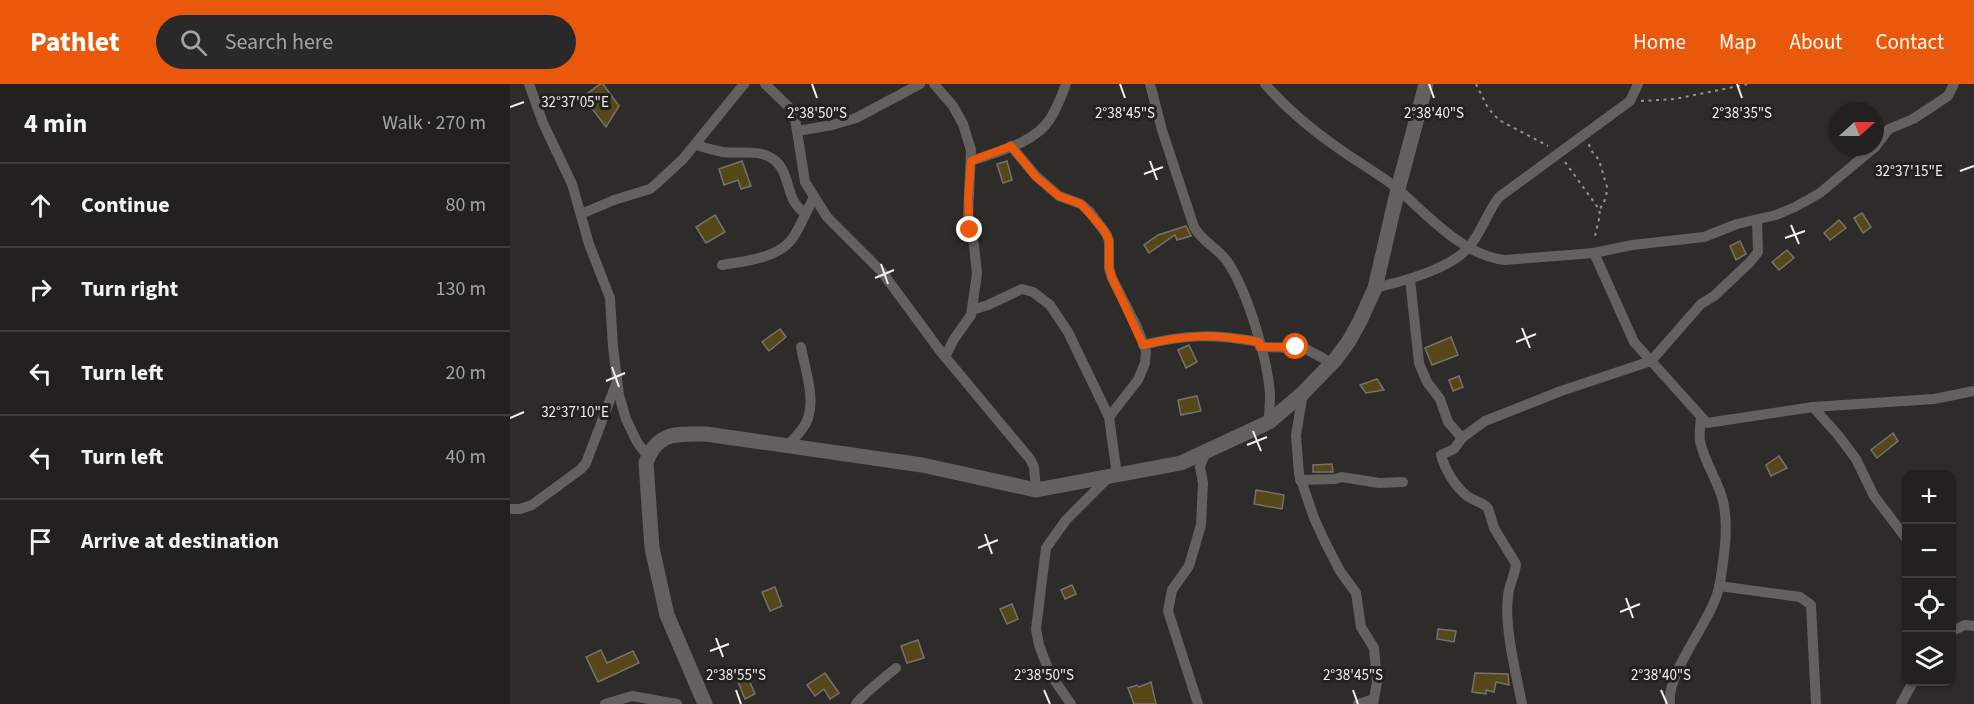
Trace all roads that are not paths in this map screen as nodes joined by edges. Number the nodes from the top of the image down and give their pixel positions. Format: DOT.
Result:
graph roads {
  1 [pos="529,84"];
  2 [pos="744,84"];
  3 [pos="765,84"];
  4 [pos="920,84"];
  5 [pos="934,84"];
  6 [pos="1066,84"];
  7 [pos="1150,84"];
  8 [pos="1265,84"];
  9 [pos="1426,84"];
  10 [pos="1638,84"];
  11 [pos="1954,84"];
  12 [pos="798,131"];
  13 [pos="1884,135"];
  14 [pos="696,145"];
  15 [pos="1011,146"];
  16 [pos="1864,156"];
  17 [pos="971,161"];
  18 [pos="1398,189"];
  19 [pos="814,197"];
  20 [pos="805,213"];
  21 [pos="581,214"];
  22 [pos="1757,220"];
  23 [pos="1469,248"];
  24 [pos="1592,254"];
  25 [pos="722,265"];
  26 [pos="1410,279"];
  27 [pos="1375,288"];
  28 [pos="972,310"];
  29 [pos="1259,344"];
  30 [pos="1143,345"];
  31 [pos="801,347"];
  32 [pos="945,357"];
  33 [pos="1651,361"];
  34 [pos="1332,363"];
  35 [pos="617,381"];
  36 [pos="1974,391"];
  37 [pos="1303,393"];
  38 [pos="1813,407"];
  39 [pos="1109,417"];
  40 [pos="1701,418"];
  41 [pos="1269,423"];
  42 [pos="1462,438"];
  43 [pos="787,446"];
  44 [pos="1206,451"];
  45 [pos="648,457"];
  46 [pos="1114,475"];
  47 [pos="1300,480"];
  48 [pos="1403,482"];
  49 [pos="1036,490"];
  50 [pos="510,509"];
  51 [pos="1902,533"];
  52 [pos="1719,586"];
  53 [pos="1974,626"];
  54 [pos="1956,629"];
  55 [pos="896,668"];
  56 [pos="1910,686"];
  57 [pos="1374,702"];
  58 [pos="605,704"];
  59 [pos="677,704"];
  60 [pos="701,704"];
  61 [pos="856,704"];
  62 [pos="1071,704"];
  63 [pos="1198,704"];
  64 [pos="1358,704"];
  65 [pos="1522,704"];
  66 [pos="1670,704"];
  67 [pos="1816,704"];
  68 [pos="1901,704"];
  1 -- 21 [label="street"];
  2 -- 14 [label="street"];
  3 -- 12 [label="street"];
  4 -- 12 [label="street"];
  5 -- 17 [label="street"];
  6 -- 15 [label="street"];
  7 -- 29 [label="street"];
  8 -- 18 [label="street"];
  9 -- 18 [label="street"];
  10 -- 23 [label="street"];
  11 -- 13 [label="street"];
  12 -- 19 [label="street"];
  14 -- 20 [label="street"];
  14 -- 21 [label="street"];
  15 -- 17 [label="street"];
  15 -- 30 [label="street"];
  16 -- 22 [label="street"];
  17 -- 28 [label="street"];
  18 -- 23 [label="street"];
  18 -- 27 [label="street"];
  19 -- 20 [label="street"];
  19 -- 32 [label="street"];
  20 -- 25 [label="street"];
  21 -- 35 [label="street"];
  22 -- 24 [label="street"];
  22 -- 33 [label="street"];
  23 -- 24 [label="street"];
  23 -- 26 [label="street"];
  24 -- 33 [label="street"];
  26 -- 27 [label="street"];
  26 -- 42 [label="street"];
  27 -- 34 [label="street"];
  28 -- 32 [label="street"];
  28 -- 39 [label="street"];
  29 -- 30 [label="street"];
  29 -- 34 [label="street"];
  29 -- 41 [label="street"];
  30 -- 39 [label="street"];
  31 -- 43 [label="street"];
  32 -- 49 [label="street"];
  33 -- 40 [label="street"];
  33 -- 42 [label="street"];
  34 -- 37 [label="street"];
  35 -- 45 [label="street"];
  35 -- 50 [label="street"];
  36 -- 38 [label="street"];
  37 -- 41 [label="street"];
  37 -- 47 [label="street"];
  38 -- 40 [label="street"];
  38 -- 51 [label="street"];
  39 -- 46 [label="street"];
  40 -- 52 [label="street"];
  41 -- 44 [label="street"];
  42 -- 65 [label="street"];
  43 -- 45 [label="street"];
  43 -- 49 [label="street"];
  44 -- 46 [label="street"];
  44 -- 63 [label="street"];
  45 -- 60 [label="street"];
  46 -- 49 [label="street"];
  46 -- 62 [label="street"];
  47 -- 48 [label="street"];
  47 -- 57 [label="street"];
  52 -- 66 [label="street"];
  52 -- 67 [label="street"];
  53 -- 54 [label="street"];
  55 -- 61 [label="street"];
  56 -- 68 [label="street"];
  57 -- 64 [label="street"];
  58 -- 59 [label="street"];
}
